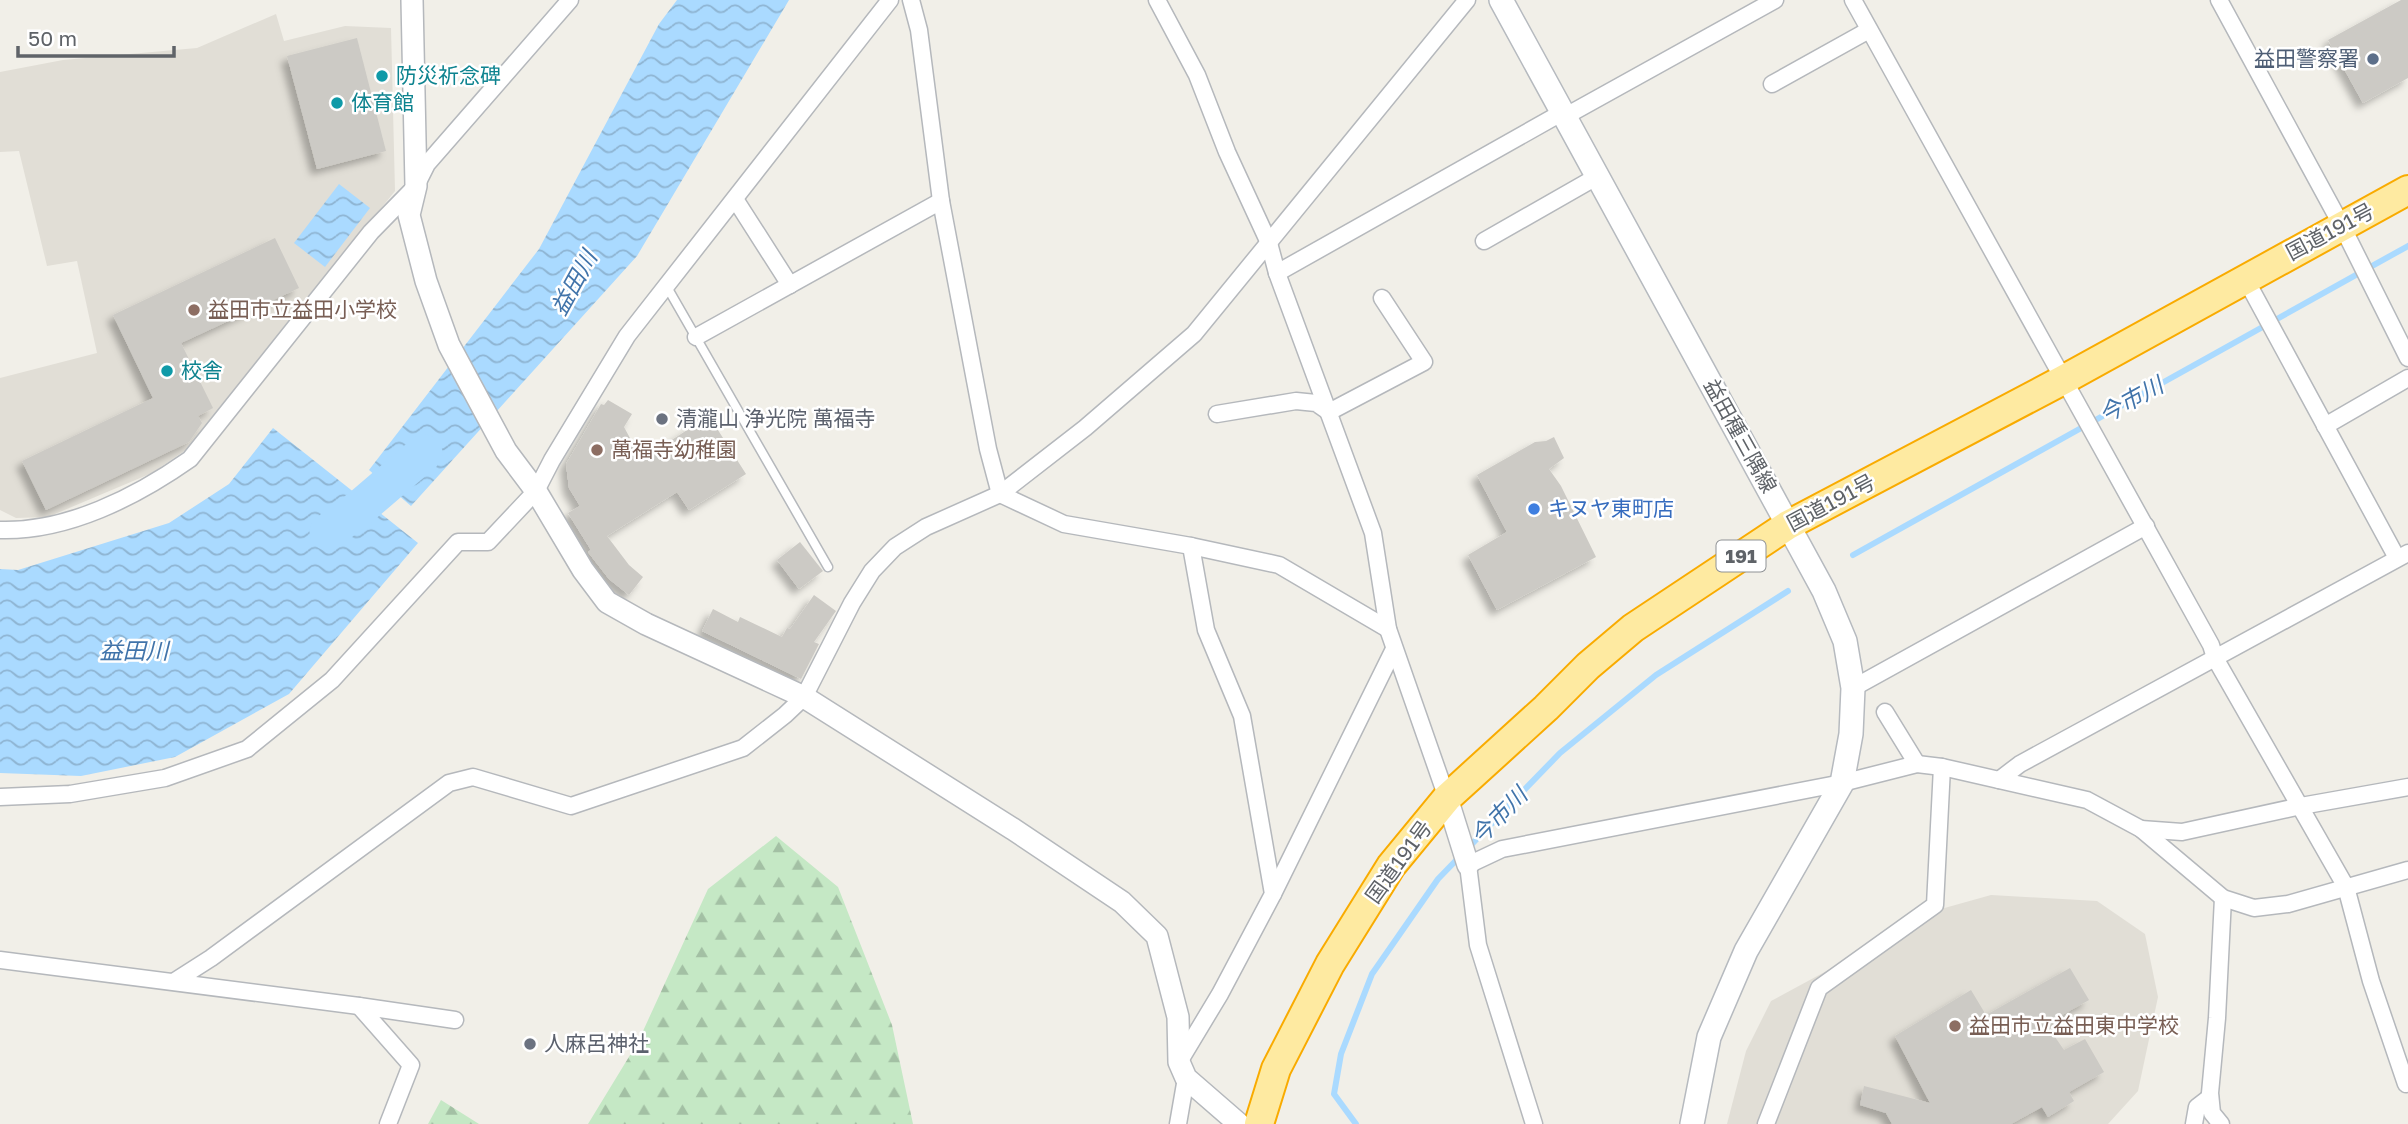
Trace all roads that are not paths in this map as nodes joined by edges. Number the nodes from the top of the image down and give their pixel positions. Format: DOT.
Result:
graph roads {
  1 [pos="412,0"];
  2 [pos="570,0"];
  3 [pos="890,0"];
  4 [pos="911,0"];
  5 [pos="1157,0"];
  6 [pos="1467,0"];
  7 [pos="1501,0"];
  8 [pos="1775,0"];
  9 [pos="1853,0"];
  10 [pos="2219,0"];
  11 [pos="1870,30"];
  12 [pos="1772,84"];
  13 [pos="1563,112"];
  14 [pos="1598,176"];
  15 [pos="416,186"];
  16 [pos="2408,190"];
  17 [pos="735,199"];
  18 [pos="941,201"];
  19 [pos="2342,226"];
  20 [pos="1485,241"];
  21 [pos="1269,243"];
  22 [pos="1277,273"];
  23 [pos="2245,278"];
  24 [pos="790,285"];
  25 [pos="667,287"];
  26 [pos="1382,298"];
  27 [pos="696,337"];
  28 [pos="2405,347"];
  29 [pos="2408,378"];
  30 [pos="2063,380"];
  31 [pos="1329,412"];
  32 [pos="1217,414"];
  33 [pos="2325,426"];
  34 [pos="536,491"];
  35 [pos="1000,494"];
  36 [pos="1788,525"];
  37 [pos="2146,526"];
  38 [pos="0,530"];
  39 [pos="1191,546"];
  40 [pos="2402,555"];
  41 [pos="828,567"];
  42 [pos="1388,629"];
  43 [pos="1394,649"];
  44 [pos="2216,658"];
  45 [pos="1853,688"];
  46 [pos="804,696"];
  47 [pos="1885,712"];
  48 [pos="1917,764"];
  49 [pos="1942,767"];
  50 [pos="1999,780"];
  51 [pos="1842,783"];
  52 [pos="2408,787"];
  53 [pos="0,797"];
  54 [pos="1447,798"];
  55 [pos="2301,806"];
  56 [pos="2141,829"];
  57 [pos="1468,865"];
  58 [pos="2408,870"];
  59 [pos="2346,887"];
  60 [pos="1273,894"];
  61 [pos="2222,898"];
  62 [pos="0,960"];
  63 [pos="175,981"];
  64 [pos="359,1006"];
  65 [pos="455,1020"];
  66 [pos="1183,1070"];
  67 [pos="2406,1084"];
  68 [pos="2210,1097"];
  69 [pos="1232,1117"];
  70 [pos="388,1124"];
  71 [pos="1178,1124"];
  72 [pos="1259,1124"];
  73 [pos="1534,1124"];
  74 [pos="1692,1124"];
  75 [pos="1766,1124"];
  76 [pos="2194,1124"];
  77 [pos="2221,1124"];
  1 -- 15 [label="street"];
  2 -- 15 [label="street"];
  3 -- 17 [label="street"];
  4 -- 18 [label="street"];
  5 -- 21 [label="street"];
  6 -- 21 [label="street"];
  7 -- 13 [label="main road, 益田種三隅線"];
  8 -- 13 [label="street"];
  9 -- 11 [label="street"];
  10 -- 19 [label="street"];
  11 -- 12 [label="street"];
  11 -- 30 [label="street"];
  13 -- 14 [label="main road, 益田種三隅線"];
  13 -- 22 [label="street"];
  14 -- 20 [label="street"];
  14 -- 36 [label="main road, 益田種三隅線"];
  15 -- 34 [label="street"];
  15 -- 38 [label="street"];
  16 -- 19 [label="highway, 国道191号 / 191"];
  17 -- 24 [label="street"];
  17 -- 25 [label="street"];
  18 -- 24 [label="street"];
  18 -- 35 [label="street"];
  19 -- 23 [label="highway, 国道191号 / 191"];
  19 -- 28 [label="street"];
  21 -- 22 [label="street"];
  21 -- 35 [label="street"];
  22 -- 31 [label="street"];
  23 -- 30 [label="highway, 国道191号 / 191"];
  23 -- 33 [label="street"];
  24 -- 27 [label="street"];
  25 -- 27 [label="lane"];
  25 -- 34 [label="street"];
  26 -- 31 [label="street"];
  27 -- 41 [label="lane"];
  29 -- 33 [label="street"];
  30 -- 36 [label="highway, 国道191号 / 191"];
  30 -- 37 [label="street"];
  31 -- 32 [label="street"];
  31 -- 42 [label="street"];
  33 -- 40 [label="street"];
  34 -- 46 [label="street"];
  34 -- 53 [label="street"];
  35 -- 39 [label="street"];
  35 -- 46 [label="street"];
  36 -- 45 [label="main road, 益田種三隅線"];
  36 -- 54 [label="highway, 国道191号 / 191"];
  37 -- 44 [label="street"];
  37 -- 45 [label="street"];
  39 -- 42 [label="street"];
  39 -- 60 [label="street"];
  40 -- 44 [label="street"];
  42 -- 43 [label="street"];
  43 -- 54 [label="street"];
  43 -- 60 [label="street"];
  44 -- 50 [label="street"];
  44 -- 55 [label="street"];
  45 -- 51 [label="main road, 益田種三隅線"];
  46 -- 63 [label="street"];
  46 -- 66 [label="street"];
  47 -- 48 [label="street"];
  48 -- 49 [label="street"];
  48 -- 51 [label="street"];
  49 -- 50 [label="street"];
  49 -- 75 [label="street"];
  50 -- 56 [label="street"];
  51 -- 57 [label="street"];
  51 -- 74 [label="main road, 益田種三隅線"];
  52 -- 55 [label="street"];
  54 -- 57 [label="street"];
  54 -- 72 [label="highway, 国道191号 / 191"];
  55 -- 56 [label="street"];
  55 -- 59 [label="street"];
  56 -- 61 [label="street"];
  57 -- 73 [label="street"];
  58 -- 59 [label="street"];
  59 -- 61 [label="street"];
  59 -- 67 [label="street"];
  60 -- 66 [label="street"];
  61 -- 68 [label="street"];
  62 -- 63 [label="street"];
  63 -- 64 [label="street"];
  64 -- 65 [label="street"];
  64 -- 70 [label="street"];
  66 -- 69 [label="street"];
  66 -- 71 [label="street"];
  68 -- 76 [label="street"];
  68 -- 77 [label="street"];
}
